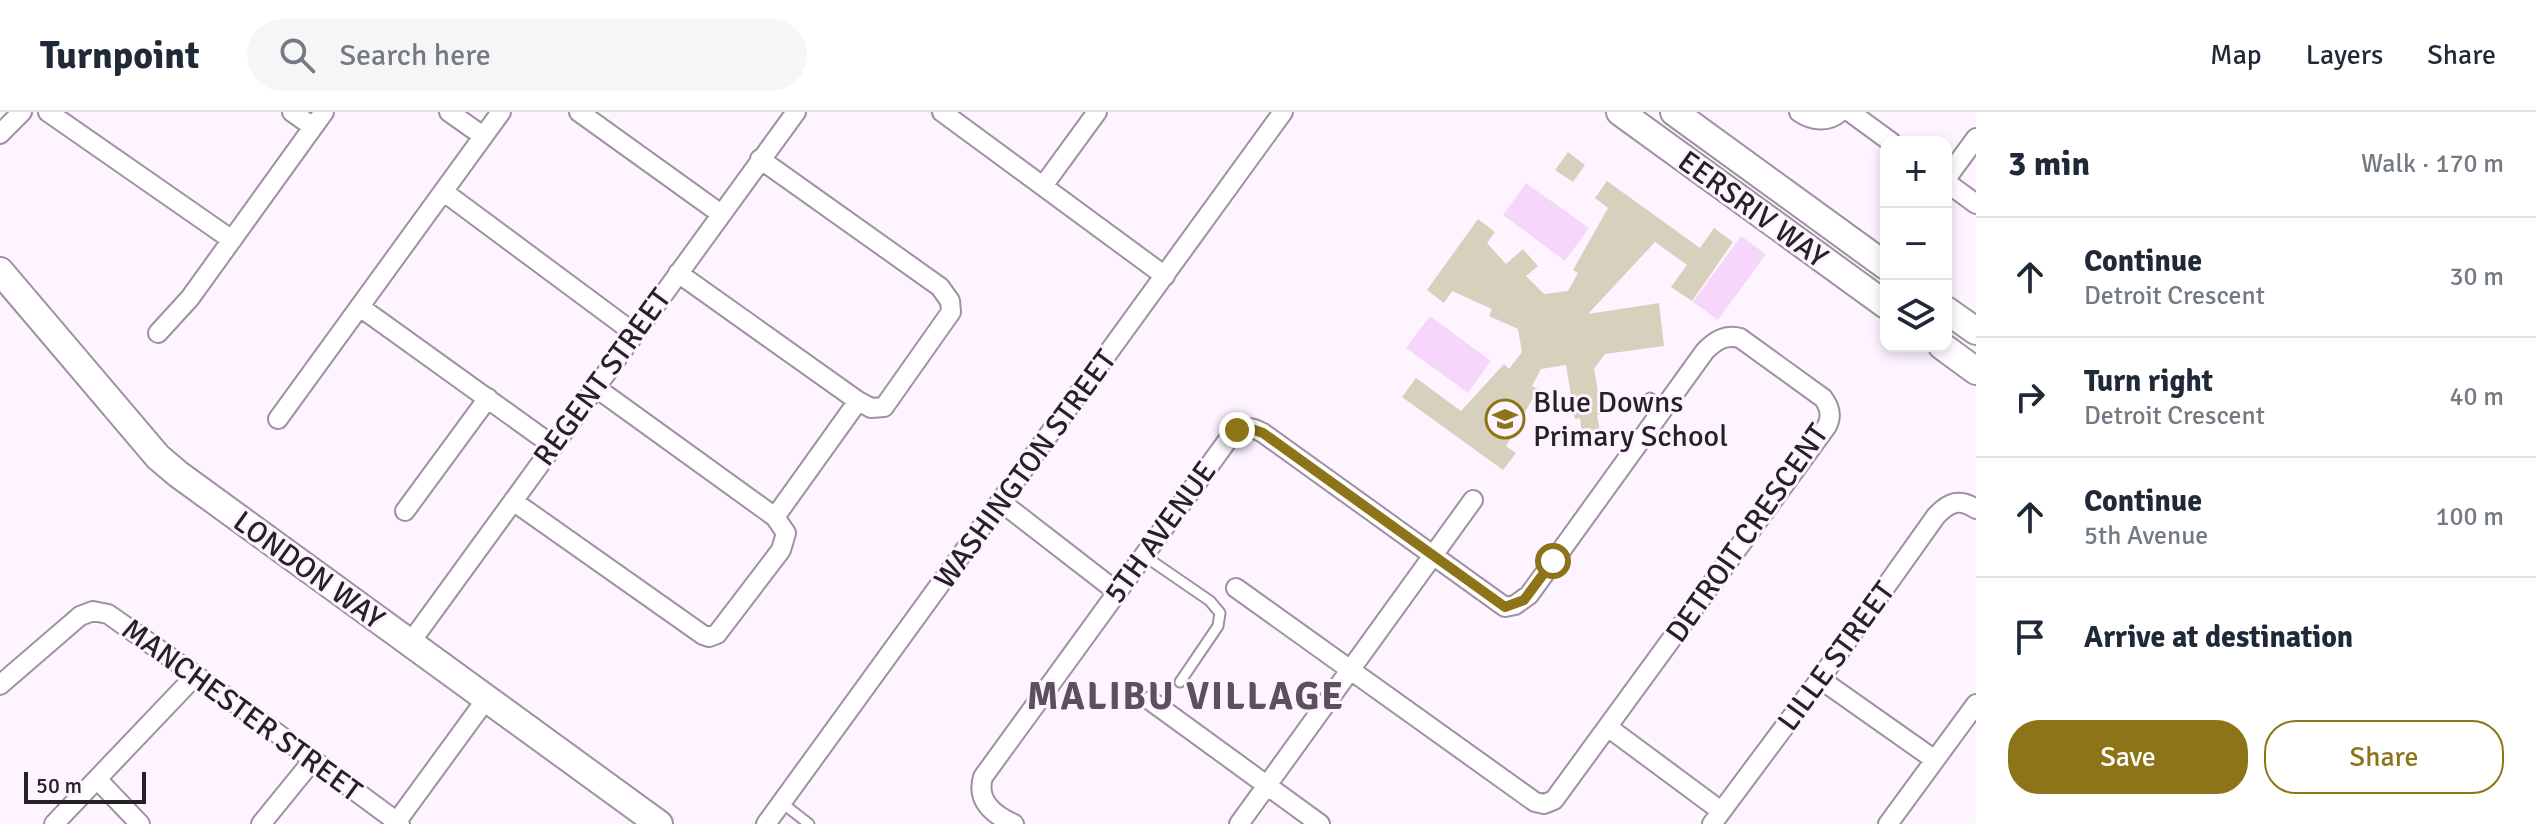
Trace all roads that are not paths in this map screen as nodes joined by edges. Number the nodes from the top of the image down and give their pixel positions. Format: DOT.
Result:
graph roads {
  1 [pos="22,112"];
  2 [pos="48,112"];
  3 [pos="292,112"];
  4 [pos="449,112"];
  5 [pos="501,112"];
  6 [pos="579,112"];
  7 [pos="796,112"];
  8 [pos="942,112"];
  9 [pos="1097,112"];
  10 [pos="1283,112"];
  11 [pos="1620,112"];
  12 [pos="1674,112"];
  13 [pos="1799,112"];
  14 [pos="1840,112"];
  15 [pos="1850,112"];
  16 [pos="318,120"];
  17 [pos="0,134"];
  18 [pos="483,136"];
  19 [pos="1883,136"];
  20 [pos="1976,138"];
  21 [pos="760,159"];
  22 [pos="1952,172"];
  23 [pos="1952,185"];
  24 [pos="1043,186"];
  25 [pos="444,192"];
  26 [pos="1976,204"];
  27 [pos="721,214"];
  28 [pos="232,240"];
  29 [pos="1880,262"];
  30 [pos="0,271"];
  31 [pos="678,273"];
  32 [pos="1165,276"];
  33 [pos="1880,301"];
  34 [pos="360,307"];
  35 [pos="1952,314"];
  36 [pos="1976,331"];
  37 [pos="158,333"];
  38 [pos="634,333"];
  39 [pos="1950,352"];
  40 [pos="1976,371"];
  41 [pos="595,387"];
  42 [pos="488,398"];
  43 [pos="858,401"];
  44 [pos="278,419"];
  45 [pos="552,445"];
  46 [pos="1473,500"];
  47 [pos="513,501"];
  48 [pos="1001,502"];
  49 [pos="1972,506"];
  50 [pos="405,511"];
  51 [pos="775,517"];
  52 [pos="1143,555"];
  53 [pos="1434,555"];
  54 [pos="1236,588"];
  55 [pos="1116,591"];
  56 [pos="410,643"];
  57 [pos="1350,670"];
  58 [pos="196,675"];
  59 [pos="1820,679"];
  60 [pos="1180,682"];
  61 [pos="0,685"];
  62 [pos="487,698"];
  63 [pos="1151,701"];
  64 [pos="1976,704"];
  65 [pos="1609,728"];
  66 [pos="313,760"];
  67 [pos="1935,760"];
  68 [pos="97,779"];
  69 [pos="1267,786"];
  70 [pos="781,802"];
  71 [pos="1717,818"];
  72 [pos="397,823"];
  73 [pos="1009,823"];
  74 [pos="54,824"];
  75 [pos="140,824"];
  76 [pos="261,824"];
  77 [pos="659,824"];
  78 [pos="766,824"];
  79 [pos="809,824"];
  80 [pos="1239,824"];
  81 [pos="1320,824"];
  82 [pos="1888,824"];
  1 -- 17 [label="street"];
  2 -- 28 [label="street"];
  3 -- 16 [label="street"];
  4 -- 18 [label="street"];
  5 -- 18 [label="street"];
  6 -- 27 [label="street"];
  7 -- 21 [label="street, REGENT STREET"];
  8 -- 24 [label="street"];
  9 -- 24 [label="street"];
  10 -- 32 [label="street, WASHINGTON STREET"];
  11 -- 33 [label="street, EERSRIV WAY"];
  12 -- 29 [label="street, EERSRIV WAY"];
  13 -- 14 [label="street"];
  15 -- 19 [label="street"];
  16 -- 28 [label="street"];
  18 -- 25 [label="street"];
  20 -- 22 [label="street"];
  21 -- 27 [label="street, REGENT STREET"];
  21 -- 43 [label="street"];
  23 -- 26 [label="street"];
  24 -- 32 [label="street"];
  25 -- 34 [label="street"];
  25 -- 38 [label="street"];
  27 -- 31 [label="street, REGENT STREET"];
  28 -- 37 [label="street"];
  30 -- 56 [label="street, LONDON WAY"];
  31 -- 38 [label="street, REGENT STREET"];
  31 -- 43 [label="street"];
  32 -- 48 [label="street, WASHINGTON STREET"];
  34 -- 42 [label="street"];
  34 -- 44 [label="street"];
  35 -- 36 [label="street"];
  38 -- 41 [label="street, REGENT STREET"];
  39 -- 40 [label="street"];
  41 -- 45 [label="street, REGENT STREET"];
  41 -- 51 [label="street"];
  42 -- 45 [label="street"];
  42 -- 50 [label="street"];
  43 -- 51 [label="street"];
  45 -- 47 [label="street, REGENT STREET"];
  46 -- 53 [label="street"];
  47 -- 51 [label="street"];
  47 -- 56 [label="street, REGENT STREET"];
  48 -- 55 [label="street"];
  48 -- 70 [label="street, WASHINGTON STREET"];
  49 -- 59 [label="street, LILLE STREET"];
  52 -- 53 [label="street, 5TH AVENUE"];
  52 -- 55 [label="street, 5TH AVENUE"];
  52 -- 60 [label="lane"];
  53 -- 57 [label="street"];
  53 -- 65 [label="street, DETROIT CRESCENT"];
  54 -- 57 [label="street"];
  55 -- 73 [label="street, 5TH AVENUE"];
  56 -- 62 [label="street, LONDON WAY"];
  57 -- 65 [label="street, DETROIT CRESCENT"];
  57 -- 69 [label="street"];
  58 -- 61 [label="street, MANCHESTER STREET"];
  58 -- 66 [label="street, MANCHESTER STREET"];
  58 -- 68 [label="street"];
  59 -- 67 [label="street"];
  59 -- 71 [label="street, LILLE STREET"];
  62 -- 72 [label="street"];
  62 -- 77 [label="street, LONDON WAY"];
  63 -- 69 [label="street"];
  64 -- 67 [label="street"];
  65 -- 71 [label="street"];
  66 -- 72 [label="street, MANCHESTER STREET"];
  66 -- 76 [label="street"];
  67 -- 82 [label="street"];
  68 -- 74 [label="street"];
  68 -- 75 [label="street"];
  69 -- 80 [label="street"];
  69 -- 81 [label="street"];
  70 -- 78 [label="street, WASHINGTON STREET"];
  70 -- 79 [label="lane"];
}
